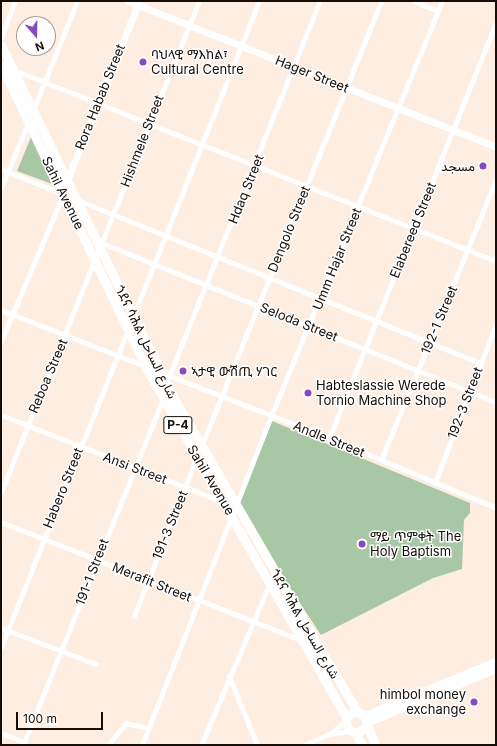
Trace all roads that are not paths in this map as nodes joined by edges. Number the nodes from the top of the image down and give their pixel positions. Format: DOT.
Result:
graph roads {
  1 [pos="15,1"];
  2 [pos="77,1"];
  3 [pos="128,1"];
  4 [pos="199,1"];
  5 [pos="259,1"];
  6 [pos="320,1"];
  7 [pos="381,1"];
  8 [pos="414,1"];
  9 [pos="442,1"];
  10 [pos="139,3"];
  11 [pos="438,11"];
  12 [pos="496,23"];
  13 [pos="189,25"];
  14 [pos="1,36"];
  15 [pos="1,45"];
  16 [pos="241,45"];
  17 [pos="1,65"];
  18 [pos="294,66"];
  19 [pos="13,70"];
  20 [pos="44,82"];
  21 [pos="346,88"];
  22 [pos="97,102"];
  23 [pos="398,108"];
  24 [pos="33,111"];
  25 [pos="148,121"];
  26 [pos="28,123"];
  27 [pos="452,130"];
  28 [pos="203,144"];
  29 [pos="496,147"];
  30 [pos="257,165"];
  31 [pos="1,169"];
  32 [pos="7,171"];
  33 [pos="496,179"];
  34 [pos="67,180"];
  35 [pos="308,184"];
  36 [pos="1,187"];
  37 [pos="63,194"];
  38 [pos="76,199"];
  39 [pos="359,205"];
  40 [pos="114,214"];
  41 [pos="416,227"];
  42 [pos="166,235"];
  43 [pos="101,245"];
  44 [pos="469,250"];
  45 [pos="218,256"];
  46 [pos="96,260"];
  47 [pos="496,261"];
  48 [pos="154,264"];
  49 [pos="269,278"];
  50 [pos="205,285"];
  51 [pos="322,298"];
  52 [pos="259,305"];
  53 [pos="1,310"];
  54 [pos="12,314"];
  55 [pos="133,318"];
  56 [pos="376,319"];
  57 [pos="496,324"];
  58 [pos="310,326"];
  59 [pos="128,330"];
  60 [pos="64,336"];
  61 [pos="1,341"];
  62 [pos="430,341"];
  63 [pos="364,348"];
  64 [pos="116,356"];
  65 [pos="480,363"];
  66 [pos="145,366"];
  67 [pos="418,370"];
  68 [pos="164,374"];
  69 [pos="168,388"];
  70 [pos="470,390"];
  71 [pos="221,396"];
  72 [pos="163,399"];
  73 [pos="496,402"];
  74 [pos="1,415"];
  75 [pos="271,416"];
  76 [pos="27,426"];
  77 [pos="329,438"];
  78 [pos="80,447"];
  79 [pos="202,447"];
  80 [pos="196,457"];
  81 [pos="381,460"];
  82 [pos="133,468"];
  83 [pos="435,482"];
  84 [pos="185,487"];
  85 [pos="1,492"];
  86 [pos="224,502"];
  87 [pos="237,507"];
  88 [pos="496,508"];
  89 [pos="233,517"];
  90 [pos="1,522"];
  91 [pos="44,538"];
  92 [pos="96,560"];
  93 [pos="274,577"];
  94 [pos="148,581"];
  95 [pos="199,601"];
  96 [pos="134,616"];
  97 [pos="254,622"];
  98 [pos="1,628"];
  99 [pos="8,631"];
  100 [pos="304,641"];
  101 [pos="1,647"];
  102 [pos="61,651"];
  103 [pos="496,662"];
  104 [pos="96,664"];
  105 [pos="496,669"];
  106 [pos="229,676"];
  107 [pos="347,719"];
  108 [pos="364,719"];
  109 [pos="148,728"];
  110 [pos="353,732"];
  111 [pos="1,733"];
  112 [pos="329,734"];
  113 [pos="23,743"];
  114 [pos="108,745"];
  115 [pos="142,745"];
  116 [pos="201,745"];
  117 [pos="257,745"];
  118 [pos="304,745"];
  119 [pos="362,745"];
  120 [pos="375,745"];
  1 -- 14 [label="street"];
  2 -- 20 [label="street"];
  3 -- 10 [label="street, Hager Street"];
  4 -- 13 [label="street, Hishmele Street"];
  5 -- 16 [label="street, Habero Street"];
  6 -- 18 [label="street, Hdaq Street"];
  7 -- 21 [label="street, Dengolo Street"];
  8 -- 11 [label="street"];
  9 -- 11 [label="street, Umm Hajar Street"];
  10 -- 13 [label="street, Hager Street"];
  10 -- 22 [label="street, Rora Habab Street"];
  11 -- 23 [label="street, Umm Hajar Street"];
  12 -- 27 [label="street, Elabereed Street"];
  13 -- 16 [label="street, Hager Street"];
  13 -- 25 [label="street, Hishmele Street"];
  15 -- 19 [label="highway, ጎደና ሳሕል شارع الساحل / P-4"];
  16 -- 18 [label="street, Hager Street"];
  16 -- 28 [label="street, Habero Street"];
  17 -- 19 [label="street"];
  17 -- 26 [label="highway, Sahil Avenue / P-4"];
  18 -- 21 [label="street, Hager Street"];
  18 -- 30 [label="street, Hdaq Street"];
  19 -- 20 [label="street"];
  19 -- 24 [label="highway, ጎደና ሳሕል شارع الساحل / P-4"];
  20 -- 22 [label="street"];
  20 -- 24 [label="street"];
  21 -- 23 [label="street, Hager Street"];
  21 -- 35 [label="street, Dengolo Street"];
  22 -- 25 [label="street"];
  22 -- 34 [label="street, Rora Habab Street"];
  23 -- 27 [label="street, Hager Street"];
  23 -- 39 [label="street, Umm Hajar Street"];
  24 -- 26 [label="street"];
  24 -- 34 [label="highway, ጎደና ሳሕል شارع الساحل / P-4"];
  25 -- 28 [label="street"];
  25 -- 40 [label="street, Hishmele Street"];
  26 -- 32 [label="street"];
  26 -- 37 [label="highway, Sahil Avenue / P-4"];
  27 -- 29 [label="street, Hager Street"];
  27 -- 41 [label="street, Elabereed Street"];
  28 -- 30 [label="street"];
  28 -- 42 [label="street, Habero Street"];
  30 -- 35 [label="street"];
  30 -- 45 [label="street, Hdaq Street"];
  31 -- 32 [label="street"];
  32 -- 36 [label="street"];
  32 -- 37 [label="street"];
  33 -- 44 [label="street, 192-1 Street"];
  34 -- 37 [label="street, Rora Habab Street"];
  34 -- 38 [label="highway, ጎደና ሳሕል شارع الساحل / P-4"];
  35 -- 39 [label="street"];
  35 -- 49 [label="street, Dengolo Street"];
  37 -- 38 [label="street"];
  37 -- 46 [label="highway, Sahil Avenue / P-4"];
  37 -- 54 [label="street"];
  38 -- 40 [label="street"];
  38 -- 43 [label="highway, ጎደና ሳሕል شارع الساحل / P-4"];
  39 -- 41 [label="street"];
  39 -- 51 [label="street, Umm Hajar Street"];
  40 -- 42 [label="street"];
  40 -- 43 [label="street, Hishmele Street"];
  41 -- 44 [label="street"];
  41 -- 56 [label="street, Elabereed Street"];
  42 -- 45 [label="street"];
  42 -- 48 [label="street, Habero Street"];
  43 -- 46 [label="street, Hishmele Street"];
  43 -- 48 [label="street, Seloda Street"];
  43 -- 55 [label="highway, ጎደና ሳሕል شارع الساحل / P-4"];
  44 -- 47 [label="street"];
  44 -- 62 [label="street, 192-1 Street"];
  45 -- 49 [label="street"];
  45 -- 50 [label="street, Hdaq Street"];
  46 -- 59 [label="highway, Sahil Avenue / P-4"];
  46 -- 60 [label="street, Reboa Street"];
  48 -- 50 [label="street, Seloda Street"];
  48 -- 55 [label="street, Habero Street"];
  49 -- 51 [label="street"];
  49 -- 52 [label="street, Dengolo Street"];
  50 -- 52 [label="street, Seloda Street"];
  50 -- 68 [label="street, Hdaq Street"];
  51 -- 56 [label="street"];
  51 -- 58 [label="street, Umm Hajar Street"];
  52 -- 58 [label="street, Seloda Street"];
  52 -- 71 [label="street, Dengolo Street"];
  53 -- 54 [label="street, Andle Street"];
  54 -- 60 [label="street, Andle Street"];
  54 -- 61 [label="street"];
  55 -- 59 [label="street, Habero Street"];
  55 -- 68 [label="highway, ጎደና ሳሕል شارع الساحل / P-4"];
  56 -- 62 [label="street"];
  56 -- 63 [label="street, Elabereed Street"];
  57 -- 65 [label="street, 192-3 Street"];
  58 -- 63 [label="street, Seloda Street"];
  58 -- 75 [label="street, Umm Hajar Street"];
  59 -- 64 [label="street, Habero Street"];
  59 -- 66 [label="highway, Sahil Avenue / P-4"];
  60 -- 64 [label="street, Andle Street"];
  60 -- 76 [label="street, Reboa Street"];
  62 -- 65 [label="street"];
  62 -- 67 [label="street, 192-1 Street"];
  63 -- 67 [label="street, Seloda Street"];
  63 -- 77 [label="street, Elabereed Street"];
  64 -- 66 [label="street, Andle Street"];
  64 -- 78 [label="street, Habero Street"];
  65 -- 70 [label="street, 192-3 Street"];
  66 -- 68 [label="street, Andle Street"];
  66 -- 72 [label="highway, Sahil Avenue / P-4"];
  67 -- 70 [label="street, Seloda Street"];
  67 -- 81 [label="street, 192-1 Street"];
  68 -- 69 [label="highway, ጎደና ሳሕል شارع الساحل / P-4"];
  68 -- 71 [label="street, Andle Street"];
  69 -- 72 [label="street, 191-1 Street"];
  69 -- 79 [label="highway, ጎደና ሳሕል شارع الساحل / P-4"];
  70 -- 73 [label="street, Seloda Street"];
  70 -- 83 [label="street, 192-3 Street"];
  71 -- 75 [label="street, Andle Street"];
  71 -- 79 [label="street, Dengolo Street"];
  72 -- 80 [label="highway, Sahil Avenue / P-4"];
  72 -- 82 [label="street, 191-1 Street"];
  74 -- 76 [label="street, Ansi Street"];
  75 -- 77 [label="street, Andle Street"];
  75 -- 87 [label="street, Umm Hajar Street"];
  76 -- 78 [label="street, Ansi Street"];
  76 -- 85 [label="street, Reboa Street"];
  77 -- 81 [label="street, Andle Street"];
  78 -- 82 [label="street, Ansi Street"];
  78 -- 91 [label="street, Habero Street"];
  79 -- 80 [label="street, Dengolo Street"];
  79 -- 87 [label="highway, ጎደና ሳሕል شارع الساحل / P-4"];
  80 -- 84 [label="street, 191-3 Street"];
  80 -- 86 [label="highway, Sahil Avenue / P-4"];
  81 -- 83 [label="street, Andle Street"];
  82 -- 84 [label="street, Ansi Street"];
  82 -- 92 [label="street, 191-1 Street"];
  83 -- 88 [label="street, Andle Street"];
  84 -- 86 [label="street, Ansi Street"];
  84 -- 94 [label="street, 191-3 Street"];
  86 -- 87 [label="street, Ansi Street"];
  86 -- 89 [label="highway, Sahil Avenue / P-4"];
  87 -- 89 [label="street, Umm Hajar Street"];
  87 -- 93 [label="highway, ጎደና ሳሕል شارع الساحل / P-4"];
  89 -- 93 [label="highway, Sahil Avenue / P-4"];
  89 -- 95 [label="street, Umm Hajar Street"];
  90 -- 91 [label="street, Merafit Street"];
  91 -- 92 [label="street, Merafit Street"];
  91 -- 99 [label="street, Habero Street"];
  92 -- 94 [label="street, Merafit Street"];
  92 -- 102 [label="street, 191-1 Street"];
  93 -- 97 [label="street"];
  93 -- 100 [label="highway, Sahil Avenue / P-4"];
  93 -- 108 [label="highway, ጎደና ሳሕል شارع الساحل / P-4"];
  94 -- 95 [label="street, Merafit Street"];
  94 -- 96 [label="street, 191-3 Street"];
  95 -- 97 [label="street, Merafit Street"];
  95 -- 109 [label="street, Umm Hajar Street"];
  97 -- 100 [label="street, Merafit Street"];
  97 -- 106 [label="street"];
  98 -- 99 [label="street"];
  99 -- 101 [label="street, Habero Street"];
  99 -- 102 [label="street"];
  100 -- 107 [label="highway, Sahil Avenue / P-4"];
  102 -- 104 [label="street"];
  102 -- 113 [label="street, 191-1 Street"];
  103 -- 108 [label="main road"];
  105 -- 108 [label="main road"];
  106 -- 116 [label="street"];
  106 -- 117 [label="street"];
  107 -- 108 [label="highway"];
  107 -- 110 [label="highway, Sahil Avenue"];
  107 -- 112 [label="street"];
  108 -- 110 [label="highway"];
  108 -- 120 [label="highway, ጎደና ሳሕል شارع الساحل"];
  109 -- 114 [label="street"];
  109 -- 115 [label="street, Umm Hajar Street"];
  110 -- 112 [label="street"];
  110 -- 119 [label="highway, Sahil Avenue"];
  111 -- 113 [label="street"];
  112 -- 118 [label="street"];
}
